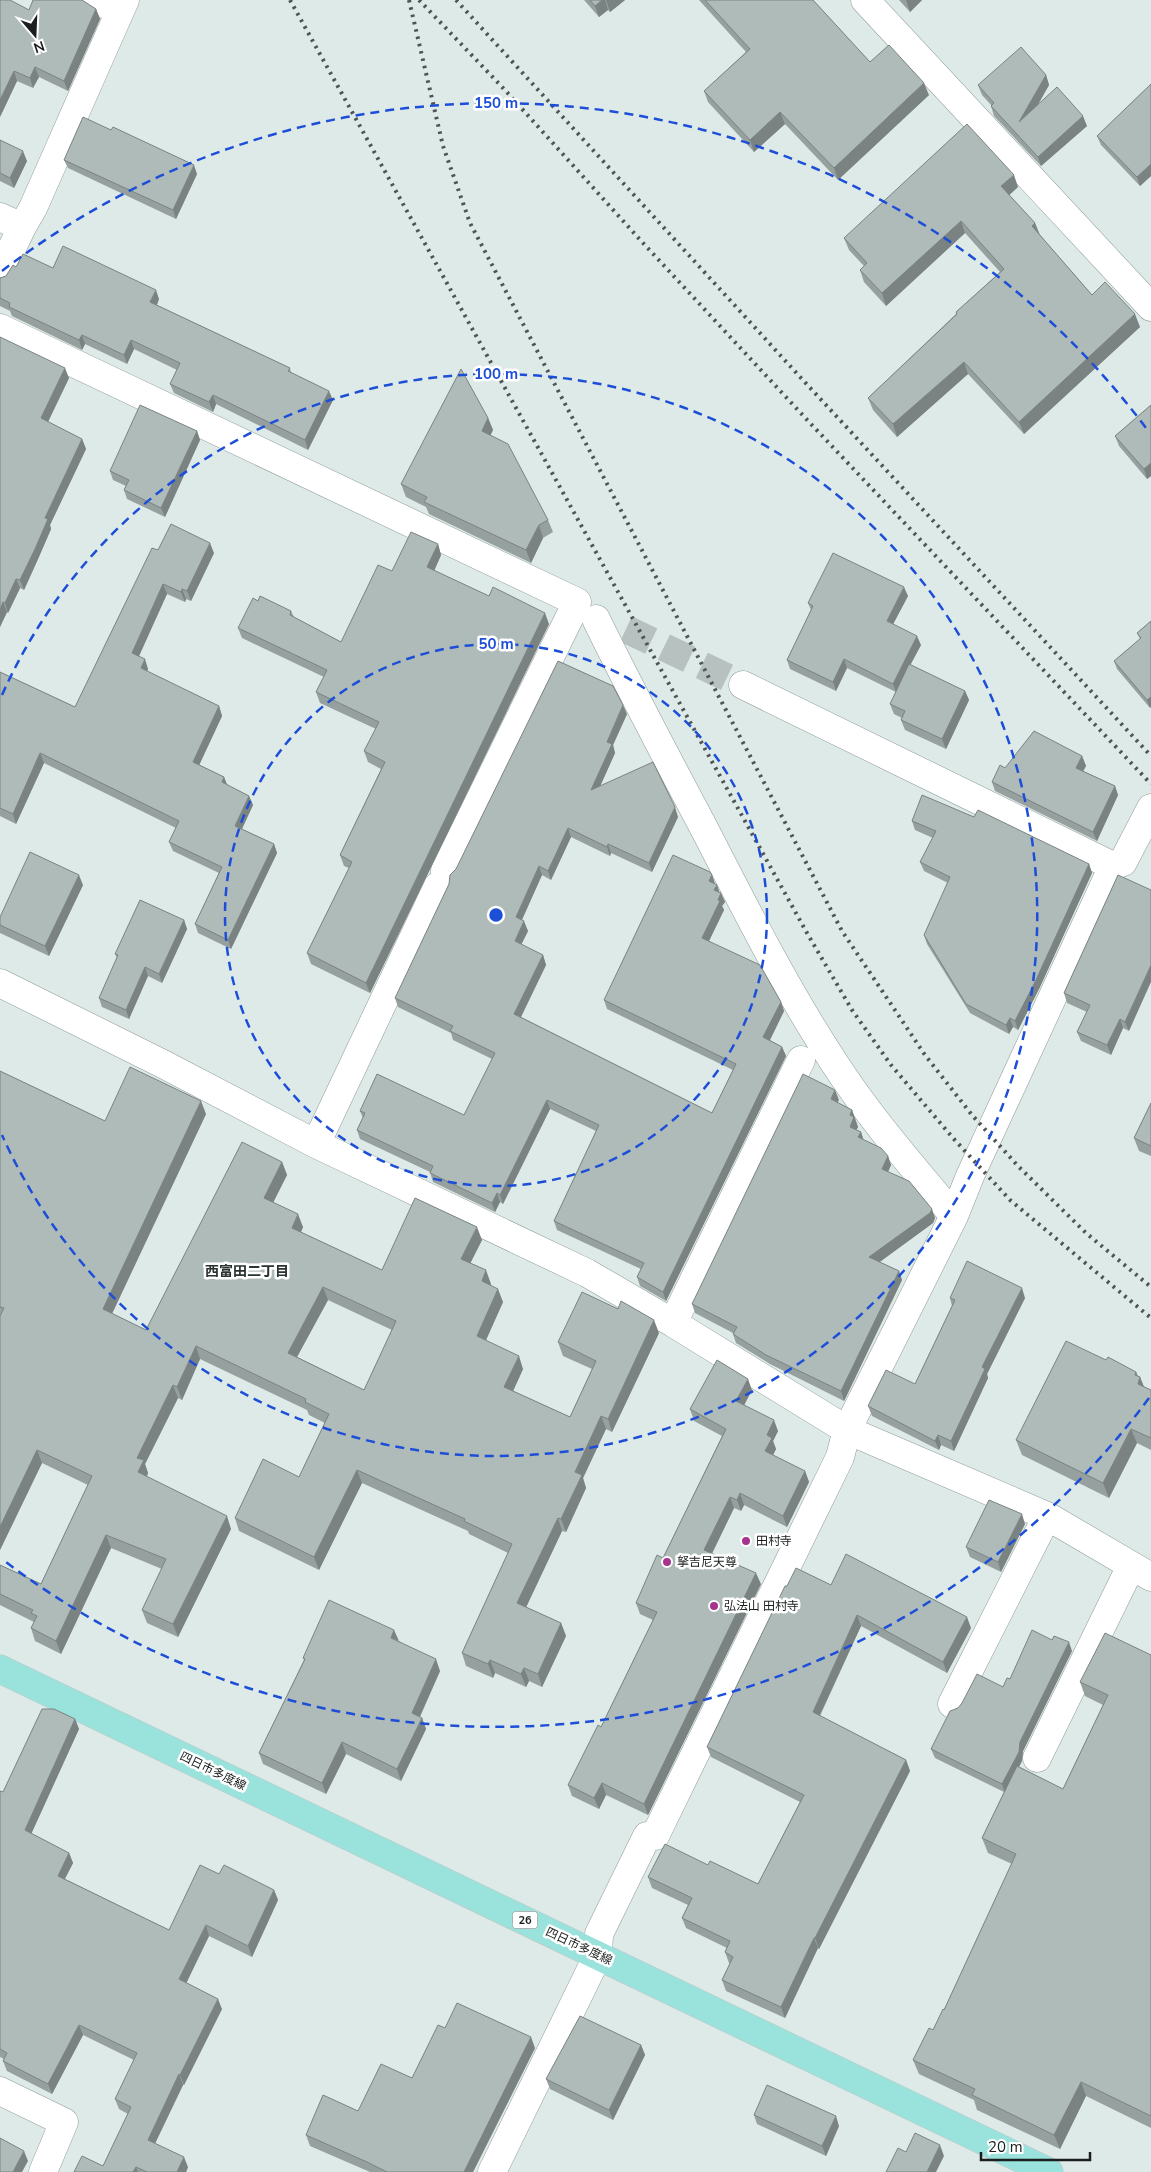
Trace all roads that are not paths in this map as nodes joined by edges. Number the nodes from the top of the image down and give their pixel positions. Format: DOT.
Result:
graph roads {
  1 [pos="866,0"];
  2 [pos="114,4"];
  3 [pos="11,222"];
  4 [pos="0,273"];
  5 [pos="1151,308"];
  6 [pos="0,328"];
  7 [pos="587,610"];
  8 [pos="626,629"];
  9 [pos="743,685"];
  10 [pos="1151,808"];
  11 [pos="1113,866"];
  12 [pos="0,982"];
  13 [pos="802,1060"];
  14 [pos="316,1144"];
  15 [pos="954,1216"];
  16 [pos="673,1323"];
  17 [pos="847,1430"];
  18 [pos="1047,1516"];
  19 [pos="1141,1572"];
  20 [pos="0,1669"];
  21 [pos="952,1704"];
  22 [pos="1036,1758"];
  23 [pos="598,1955"];
  24 [pos="0,2091"];
  25 [pos="43,2172"];
  26 [pos="492,2172"];
  27 [pos="1049,2172"];
  1 -- 5 [label="street"];
  2 -- 3 [label="street"];
  3 -- 4 [label="street"];
  6 -- 7 [label="street"];
  7 -- 8 [label="street"];
  7 -- 14 [label="street"];
  7 -- 15 [label="street"];
  9 -- 11 [label="street"];
  10 -- 11 [label="street"];
  11 -- 15 [label="street"];
  12 -- 14 [label="street"];
  13 -- 16 [label="street"];
  14 -- 16 [label="street"];
  15 -- 17 [label="street"];
  16 -- 17 [label="street"];
  17 -- 18 [label="street"];
  17 -- 23 [label="street"];
  18 -- 19 [label="street"];
  18 -- 21 [label="street"];
  19 -- 22 [label="street"];
  20 -- 23 [label="main road, 四日市多度線 / 26"];
  23 -- 26 [label="street"];
  23 -- 27 [label="main road, 四日市多度線 / 26"];
  24 -- 25 [label="street"];
}
